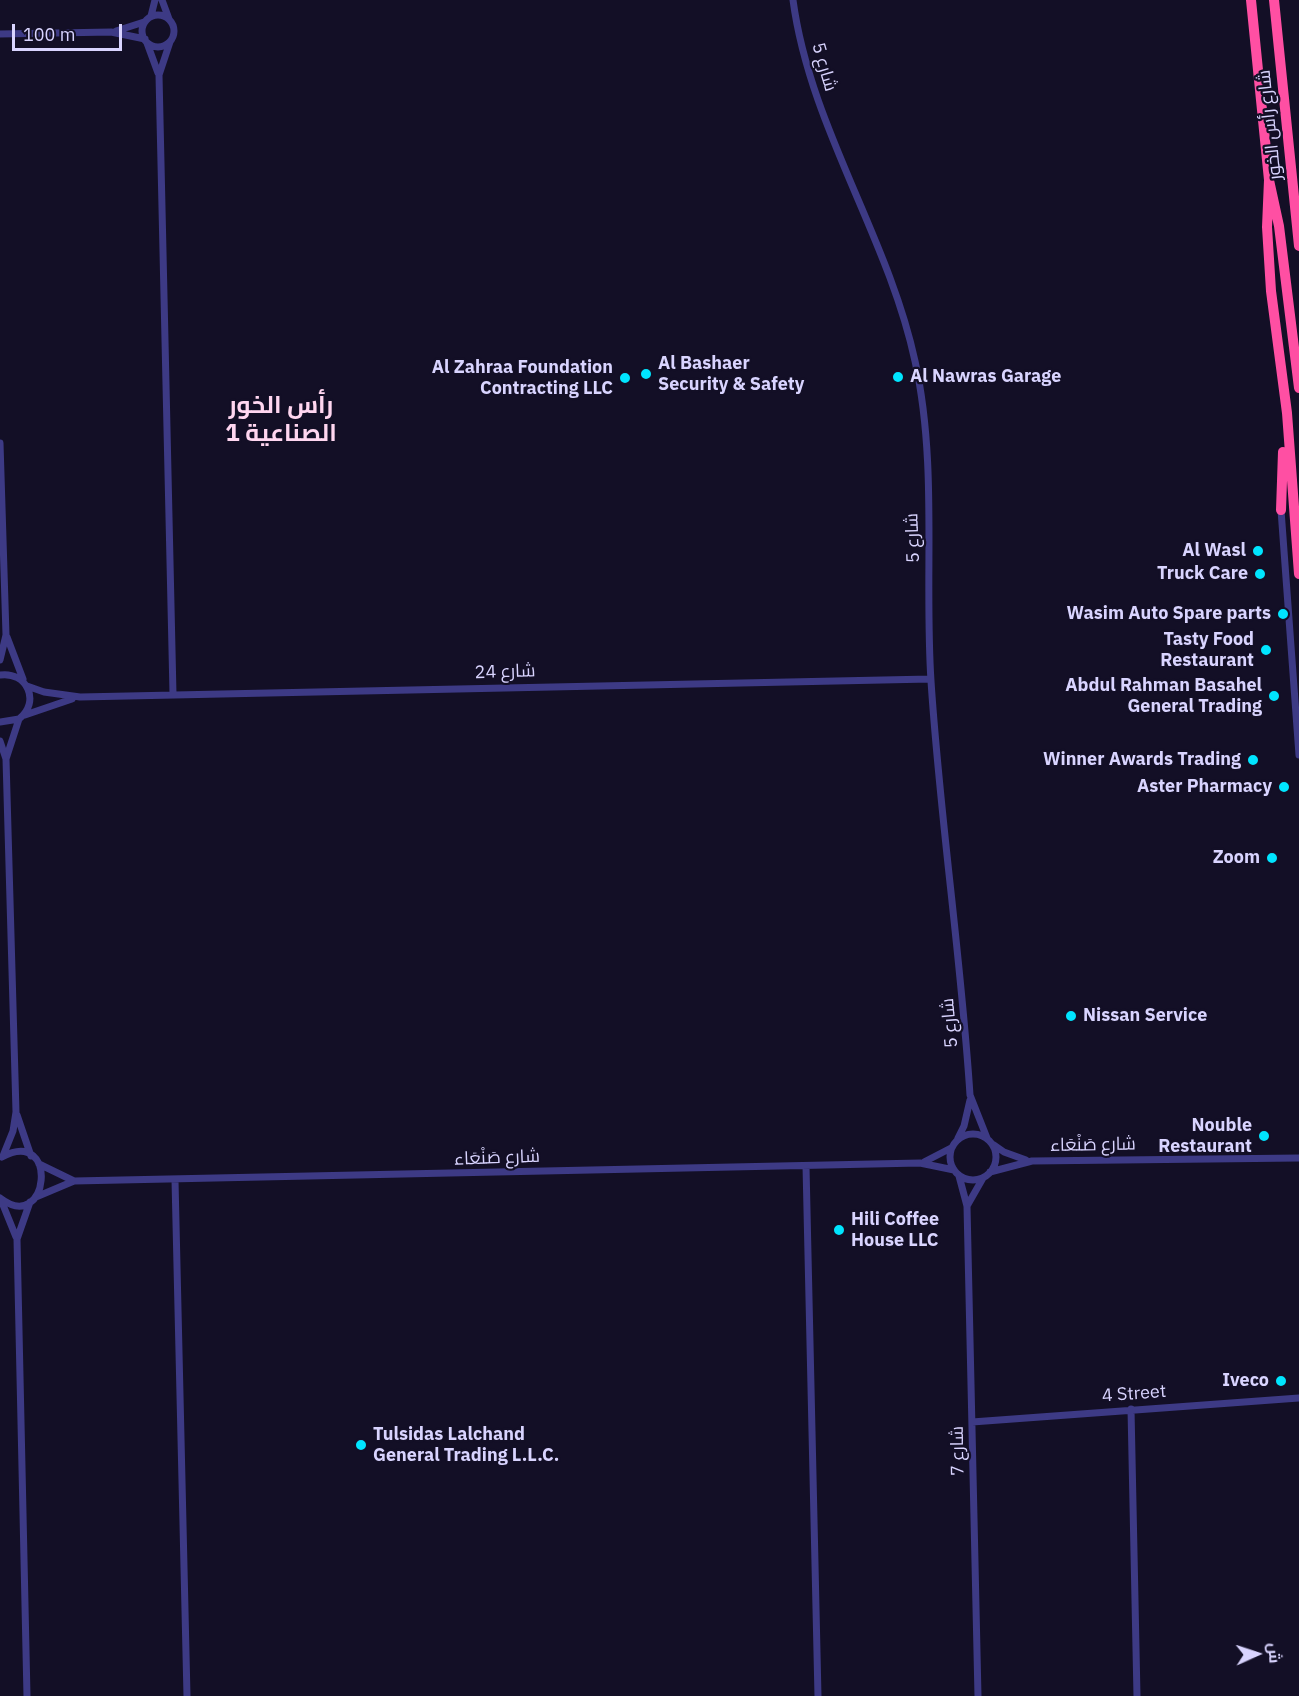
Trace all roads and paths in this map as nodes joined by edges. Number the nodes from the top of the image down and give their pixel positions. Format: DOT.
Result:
graph roads {
  1 [pos="155,0"];
  2 [pos="162,0"];
  3 [pos="793,0"];
  4 [pos="1251,0"];
  5 [pos="1274,0"];
  6 [pos="151,16"];
  7 [pos="169,19"];
  8 [pos="144,22"];
  9 [pos="111,32"];
  10 [pos="0,34"];
  11 [pos="146,41"];
  12 [pos="170,42"];
  13 [pos="159,75"];
  14 [pos="1269,180"];
  15 [pos="1299,246"];
  16 [pos="1282,377"];
  17 [pos="1299,388"];
  18 [pos="0,443"];
  19 [pos="1281,510"];
  20 [pos="1299,574"];
  21 [pos="6,635"];
  22 [pos="0,660"];
  23 [pos="0,675"];
  24 [pos="930,679"];
  25 [pos="26,684"];
  26 [pos="173,694"];
  27 [pos="80,698"];
  28 [pos="21,718"];
  29 [pos="0,722"];
  30 [pos="0,741"];
  31 [pos="1299,755"];
  32 [pos="6,759"];
  33 [pos="970,1095"];
  34 [pos="16,1112"];
  35 [pos="987,1138"];
  36 [pos="956,1141"];
  37 [pos="993,1144"];
  38 [pos="951,1148"];
  39 [pos="32,1156"];
  40 [pos="1,1157"];
  41 [pos="1299,1158"];
  42 [pos="1032,1161"];
  43 [pos="39,1163"];
  44 [pos="920,1163"];
  45 [pos="806,1166"];
  46 [pos="990,1172"];
  47 [pos="957,1173"];
  48 [pos="982,1178"];
  49 [pos="175,1180"];
  50 [pos="74,1181"];
  51 [pos="1,1199"];
  52 [pos="33,1199"];
  53 [pos="967,1206"];
  54 [pos="17,1239"];
  55 [pos="1299,1398"];
  56 [pos="1131,1409"];
  57 [pos="972,1422"];
  58 [pos="27,1696"];
  59 [pos="187,1696"];
  60 [pos="818,1696"];
  61 [pos="978,1696"];
  62 [pos="1137,1696"];
  1 -- 6 [label="street"];
  2 -- 7 [label="street"];
  3 -- 24 [label="street, شارع 5"];
  4 -- 14 [label="highway"];
  5 -- 15 [label="highway, شارع رأس الخور"];
  6 -- 7 [label="street"];
  6 -- 8 [label="street"];
  7 -- 12 [label="street"];
  8 -- 9 [label="street"];
  8 -- 11 [label="street"];
  9 -- 10 [label="street"];
  9 -- 11 [label="street"];
  11 -- 12 [label="street"];
  11 -- 13 [label="street"];
  12 -- 13 [label="street"];
  13 -- 26 [label="street"];
  14 -- 16 [label="highway"];
  14 -- 17 [label="highway"];
  16 -- 19 [label="highway"];
  16 -- 20 [label="highway"];
  18 -- 21 [label="street"];
  19 -- 31 [label="street"];
  21 -- 22 [label="street"];
  21 -- 25 [label="street"];
  23 -- 25 [label="street, شارع 24"];
  24 -- 26 [label="street, شارع 24"];
  24 -- 33 [label="street, شارع 5"];
  25 -- 27 [label="street, شارع 24"];
  25 -- 28 [label="street"];
  26 -- 27 [label="street, شارع 24"];
  27 -- 28 [label="street, شارع 24"];
  28 -- 29 [label="street, شارع 24"];
  28 -- 32 [label="street"];
  30 -- 32 [label="street"];
  32 -- 34 [label="street"];
  33 -- 35 [label="street, شارع 5"];
  33 -- 36 [label="street, شارع 5"];
  34 -- 39 [label="street"];
  34 -- 40 [label="street"];
  35 -- 36 [label="street"];
  35 -- 37 [label="street"];
  36 -- 38 [label="street"];
  37 -- 42 [label="street, شارع صَنْعَاء"];
  37 -- 46 [label="street"];
  38 -- 44 [label="street, شارع صَنْعَاء"];
  38 -- 47 [label="street"];
  39 -- 40 [label="street"];
  39 -- 43 [label="street, شارع صَنْعَاء"];
  41 -- 42 [label="street, شارع صَنْعَاء"];
  42 -- 46 [label="street, شارع صَنْعَاء"];
  43 -- 50 [label="street, شارع صَنْعَاء"];
  43 -- 52 [label="street"];
  44 -- 45 [label="street, شارع صَنْعَاء"];
  44 -- 47 [label="street, شارع صَنْعَاء"];
  45 -- 49 [label="street, شارع صَنْعَاء"];
  45 -- 60 [label="street"];
  46 -- 48 [label="street"];
  47 -- 48 [label="street"];
  47 -- 53 [label="street, شارع 7"];
  48 -- 53 [label="street, شارع 7"];
  49 -- 50 [label="street, شارع صَنْعَاء"];
  49 -- 59 [label="street"];
  50 -- 52 [label="street, شارع صَنْعَاء"];
  51 -- 52 [label="street"];
  51 -- 54 [label="street"];
  52 -- 54 [label="street"];
  53 -- 57 [label="street, شارع 7"];
  54 -- 58 [label="street"];
  55 -- 56 [label="street, 4 Street"];
  56 -- 57 [label="street, 4 Street"];
  56 -- 62 [label="street"];
  57 -- 61 [label="street, شارع 7"];
}
